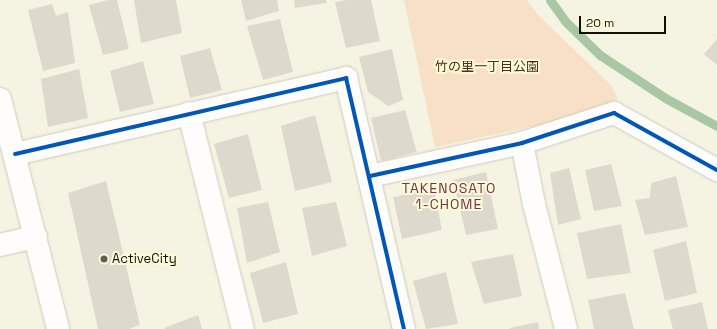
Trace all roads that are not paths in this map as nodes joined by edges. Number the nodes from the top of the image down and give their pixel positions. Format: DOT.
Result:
graph roads {
  1 [pos="0,99"];
  2 [pos="190,113"];
  3 [pos="522,143"];
  4 [pos="15,154"];
  5 [pos="717,170"];
  6 [pos="370,176"];
  7 [pos="36,237"];
  8 [pos="0,245"];
  9 [pos="58,329"];
  10 [pos="243,329"];
  11 [pos="404,329"];
  12 [pos="566,329"];
  1 -- 4 [label="street"];
  2 -- 4 [label="street"];
  2 -- 6 [label="street"];
  2 -- 10 [label="street"];
  3 -- 5 [label="street"];
  3 -- 6 [label="street"];
  3 -- 12 [label="street"];
  4 -- 7 [label="street"];
  6 -- 11 [label="street"];
  7 -- 8 [label="street"];
  7 -- 9 [label="street"];
}
